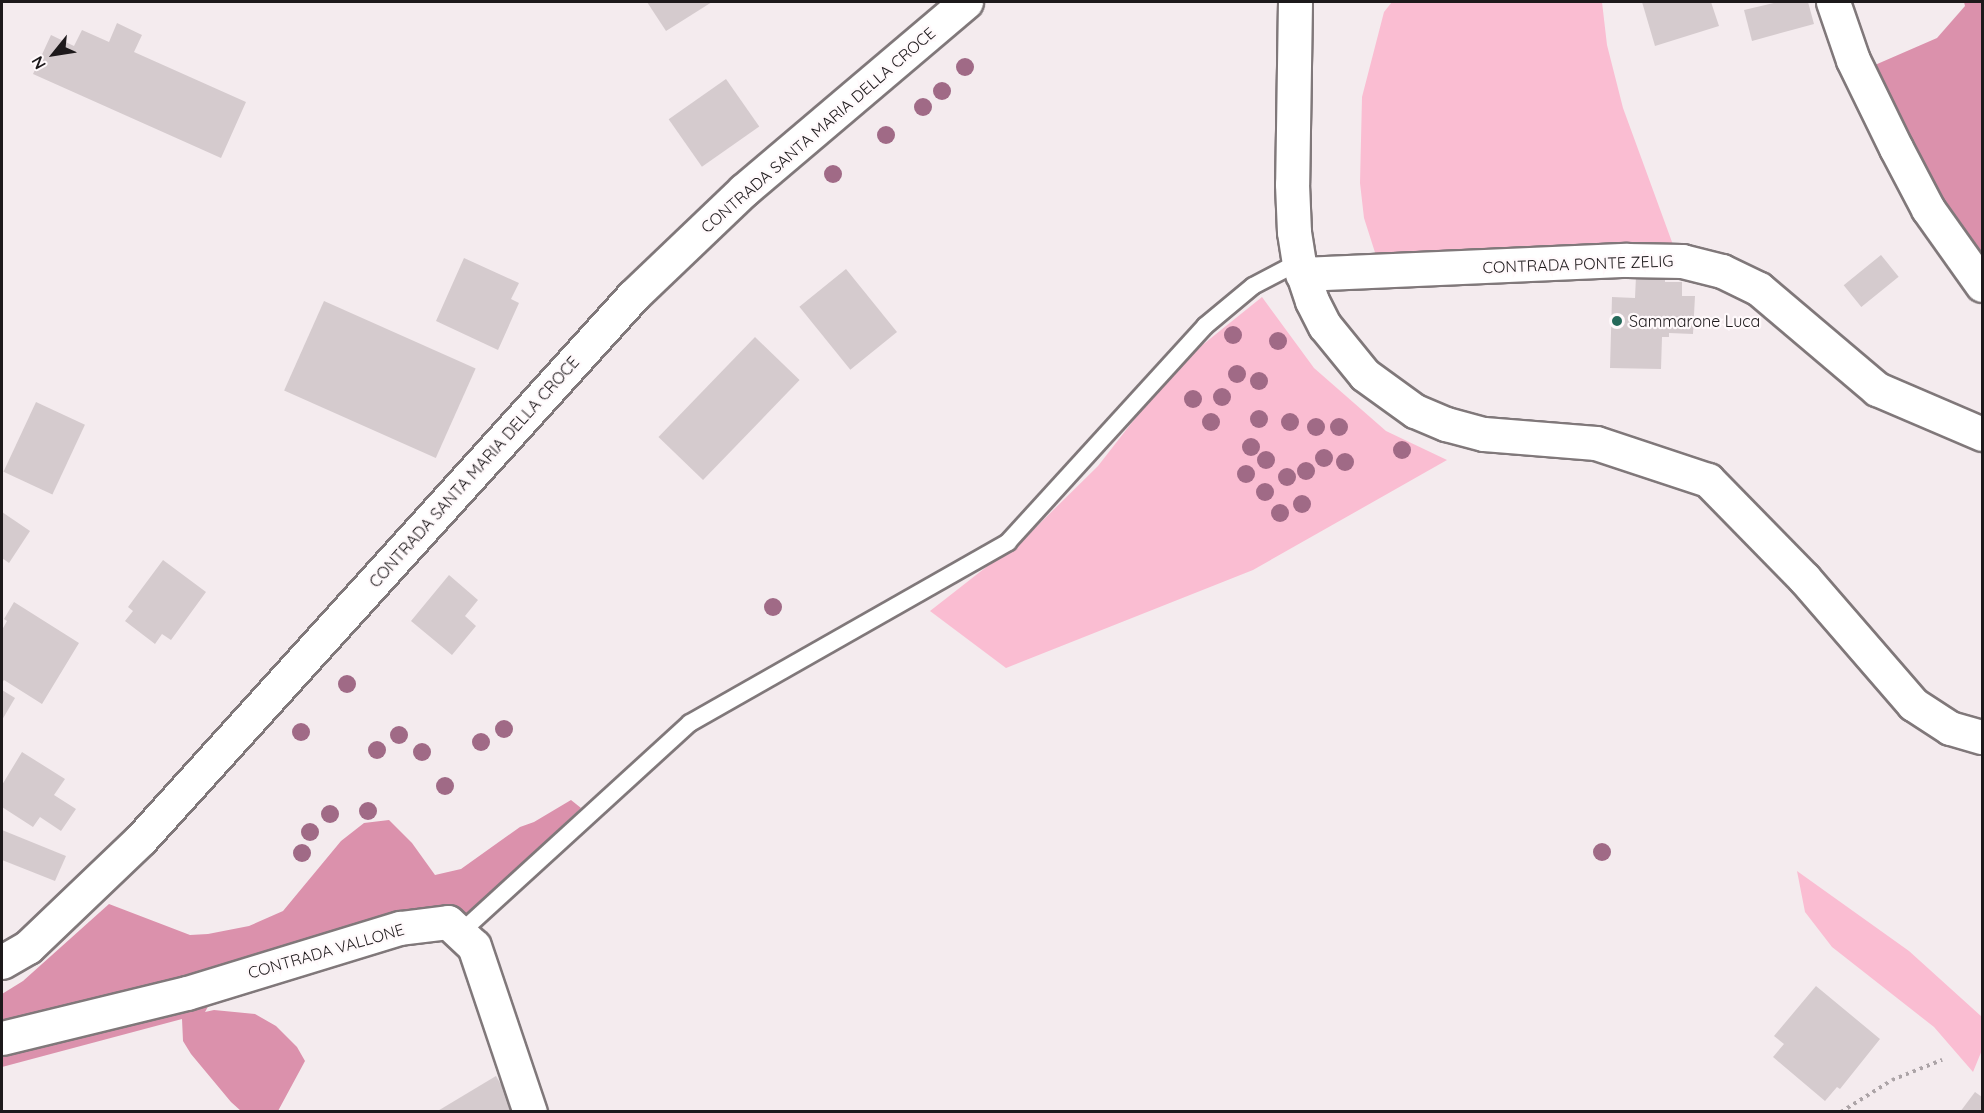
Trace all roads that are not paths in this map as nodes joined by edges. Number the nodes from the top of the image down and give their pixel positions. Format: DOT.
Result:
graph roads {
  1 [pos="966,2"];
  2 [pos="1295,2"];
  3 [pos="1833,2"];
  4 [pos="1301,268"];
  5 [pos="1983,285"];
  6 [pos="1983,434"];
  7 [pos="1983,737"];
  8 [pos="460,933"];
  9 [pos="2,962"];
  10 [pos="2,1038"];
  11 [pos="530,1112"];
  1 -- 9 [label="main road, CONTRADA SANTA MARIA DELLA CROCE"];
  2 -- 4 [label="main road"];
  3 -- 5 [label="main road"];
  4 -- 6 [label="main road, CONTRADA PONTE ZELIG"];
  4 -- 7 [label="main road"];
  4 -- 8 [label="lane"];
  8 -- 10 [label="main road, CONTRADA VALLONE"];
  8 -- 11 [label="main road"];
}
